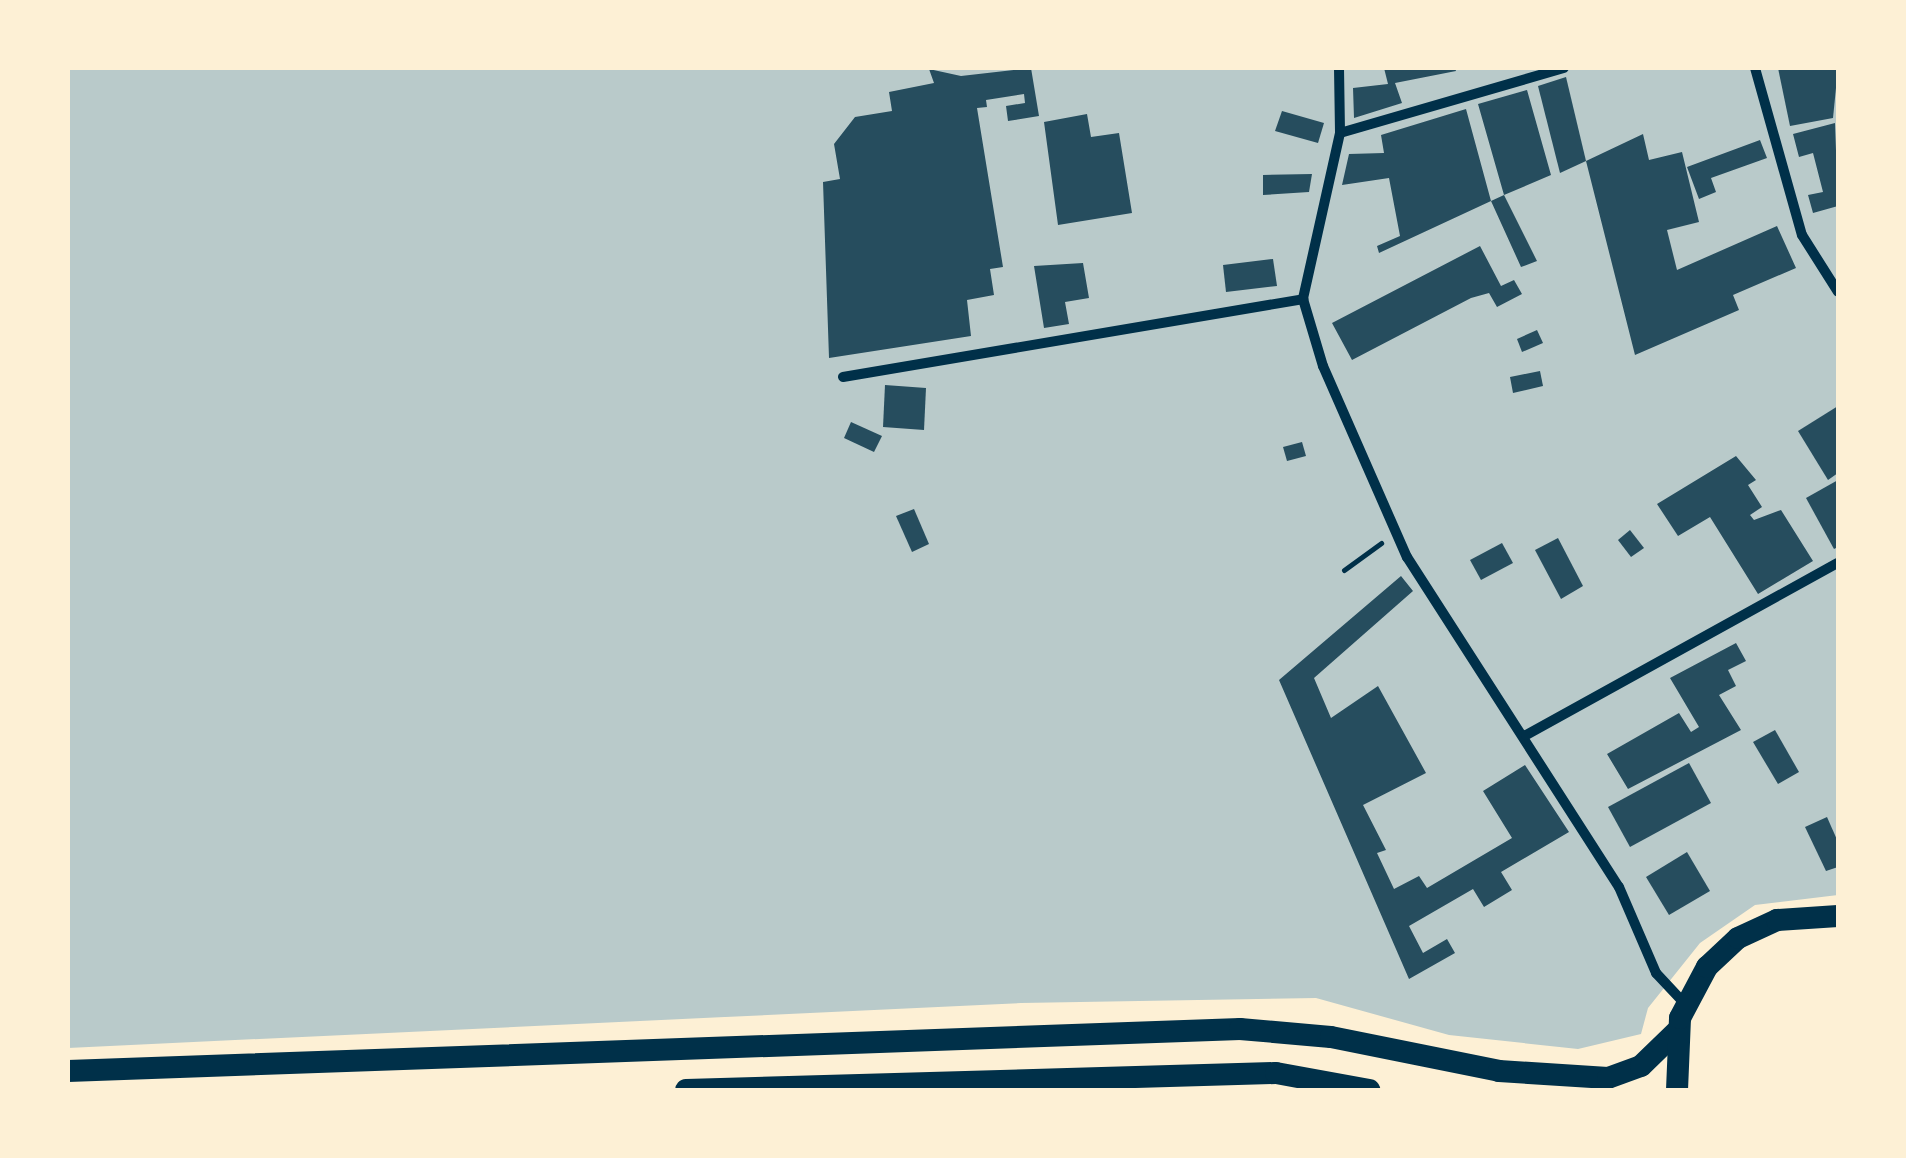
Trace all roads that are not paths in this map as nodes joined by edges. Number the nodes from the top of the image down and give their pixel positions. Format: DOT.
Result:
graph roads {
  1 [pos="1339,68"];
  2 [pos="1564,68"];
  3 [pos="1755,68"];
  4 [pos="1340,132"];
  5 [pos="1838,292"];
  6 [pos="1303,300"];
  7 [pos="843,377"];
  8 [pos="1838,562"];
  9 [pos="1526,735"];
  10 [pos="1838,916"];
  11 [pos="1685,1004"];
  12 [pos="1676,1032"];
  13 [pos="68,1071"];
  14 [pos="686,1090"];
  15 [pos="1369,1090"];
  16 [pos="1677,1090"];
  1 -- 4 [label="street"];
  2 -- 4 [label="street"];
  3 -- 5 [label="street"];
  4 -- 6 [label="street"];
  6 -- 7 [label="street"];
  6 -- 9 [label="street"];
  8 -- 9 [label="street"];
  9 -- 11 [label="street"];
  10 -- 11 [label="main road"];
  11 -- 12 [label="main road"];
  12 -- 13 [label="main road"];
  12 -- 16 [label="main road"];
  14 -- 15 [label="main road"];
}
